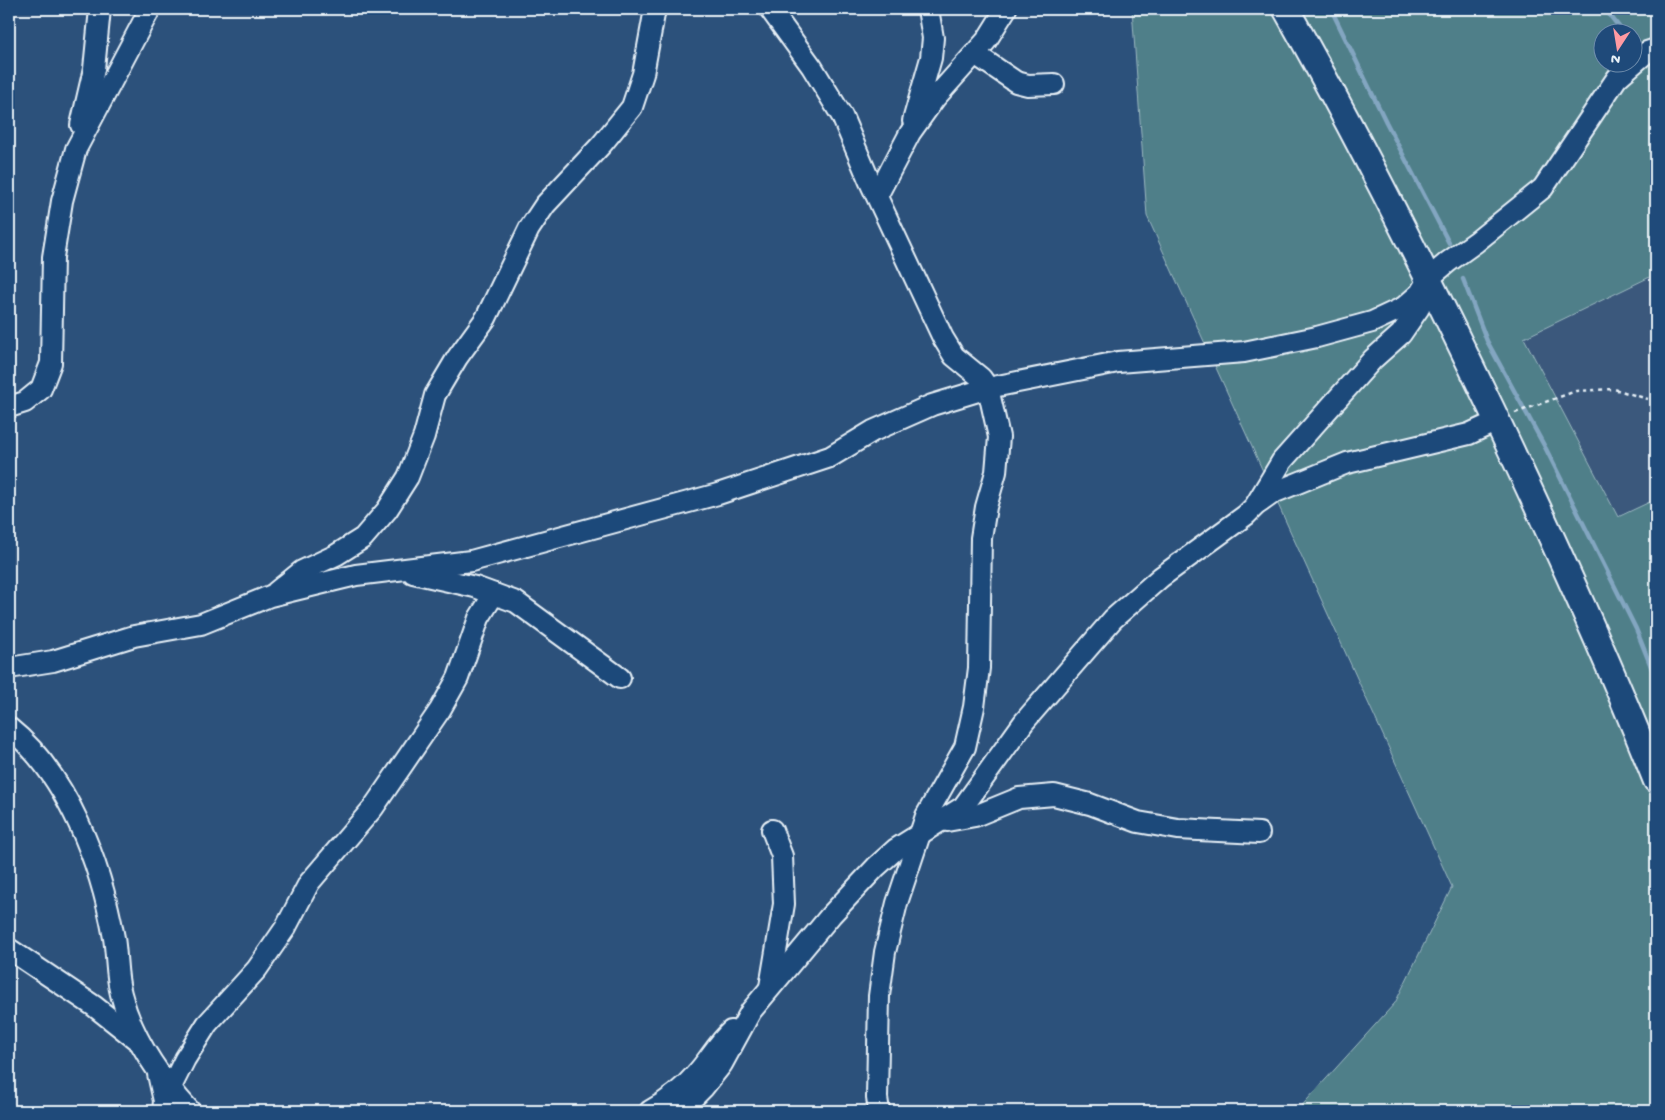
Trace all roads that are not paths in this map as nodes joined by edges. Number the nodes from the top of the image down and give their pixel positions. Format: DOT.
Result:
graph roads {
  1 [pos="100,9"];
  2 [pos="150,9"];
  3 [pos="655,9"];
  4 [pos="771,9"];
  5 [pos="928,9"];
  6 [pos="1006,9"];
  7 [pos="1286,9"];
  8 [pos="1656,49"];
  9 [pos="975,54"];
  10 [pos="1054,84"];
  11 [pos="910,133"];
  12 [pos="76,149"];
  13 [pos="877,196"];
  14 [pos="1424,286"];
  15 [pos="988,388"];
  16 [pos="9,407"];
  17 [pos="1497,421"];
  18 [pos="1255,506"];
  19 [pos="399,570"];
  20 [pos="494,594"];
  21 [pos="270,596"];
  22 [pos="9,668"];
  23 [pos="620,678"];
  24 [pos="9,728"];
  25 [pos="1656,780"];
  26 [pos="942,822"];
  27 [pos="772,830"];
  28 [pos="920,833"];
  29 [pos="1259,834"];
  30 [pos="9,949"];
  31 [pos="770,989"];
  32 [pos="751,1011"];
  33 [pos="141,1043"];
  34 [pos="157,1070"];
  35 [pos="171,1087"];
  36 [pos="163,1111"];
  37 [pos="190,1111"];
  38 [pos="650,1111"];
  39 [pos="680,1111"];
  40 [pos="879,1111"];
  1 -- 12 [label="street"];
  2 -- 12 [label="street"];
  3 -- 21 [label="street"];
  4 -- 13 [label="street"];
  5 -- 11 [label="street"];
  6 -- 9 [label="street"];
  7 -- 14 [label="main road"];
  8 -- 14 [label="street"];
  9 -- 10 [label="street"];
  9 -- 11 [label="street"];
  11 -- 13 [label="street"];
  12 -- 16 [label="street"];
  13 -- 15 [label="street"];
  14 -- 15 [label="street"];
  14 -- 17 [label="main road"];
  14 -- 18 [label="street"];
  15 -- 19 [label="street"];
  15 -- 28 [label="street"];
  17 -- 18 [label="street"];
  17 -- 25 [label="main road"];
  18 -- 26 [label="street"];
  19 -- 20 [label="street"];
  19 -- 21 [label="street"];
  20 -- 23 [label="street"];
  20 -- 35 [label="street"];
  21 -- 22 [label="street"];
  24 -- 33 [label="street"];
  26 -- 28 [label="street"];
  26 -- 29 [label="street"];
  27 -- 31 [label="street"];
  28 -- 31 [label="street"];
  28 -- 40 [label="street"];
  30 -- 33 [label="street"];
  31 -- 32 [label="street"];
  32 -- 38 [label="street"];
  32 -- 39 [label="street"];
  33 -- 34 [label="street"];
  34 -- 35 [label="street"];
  34 -- 36 [label="street"];
  35 -- 37 [label="street"];
}
